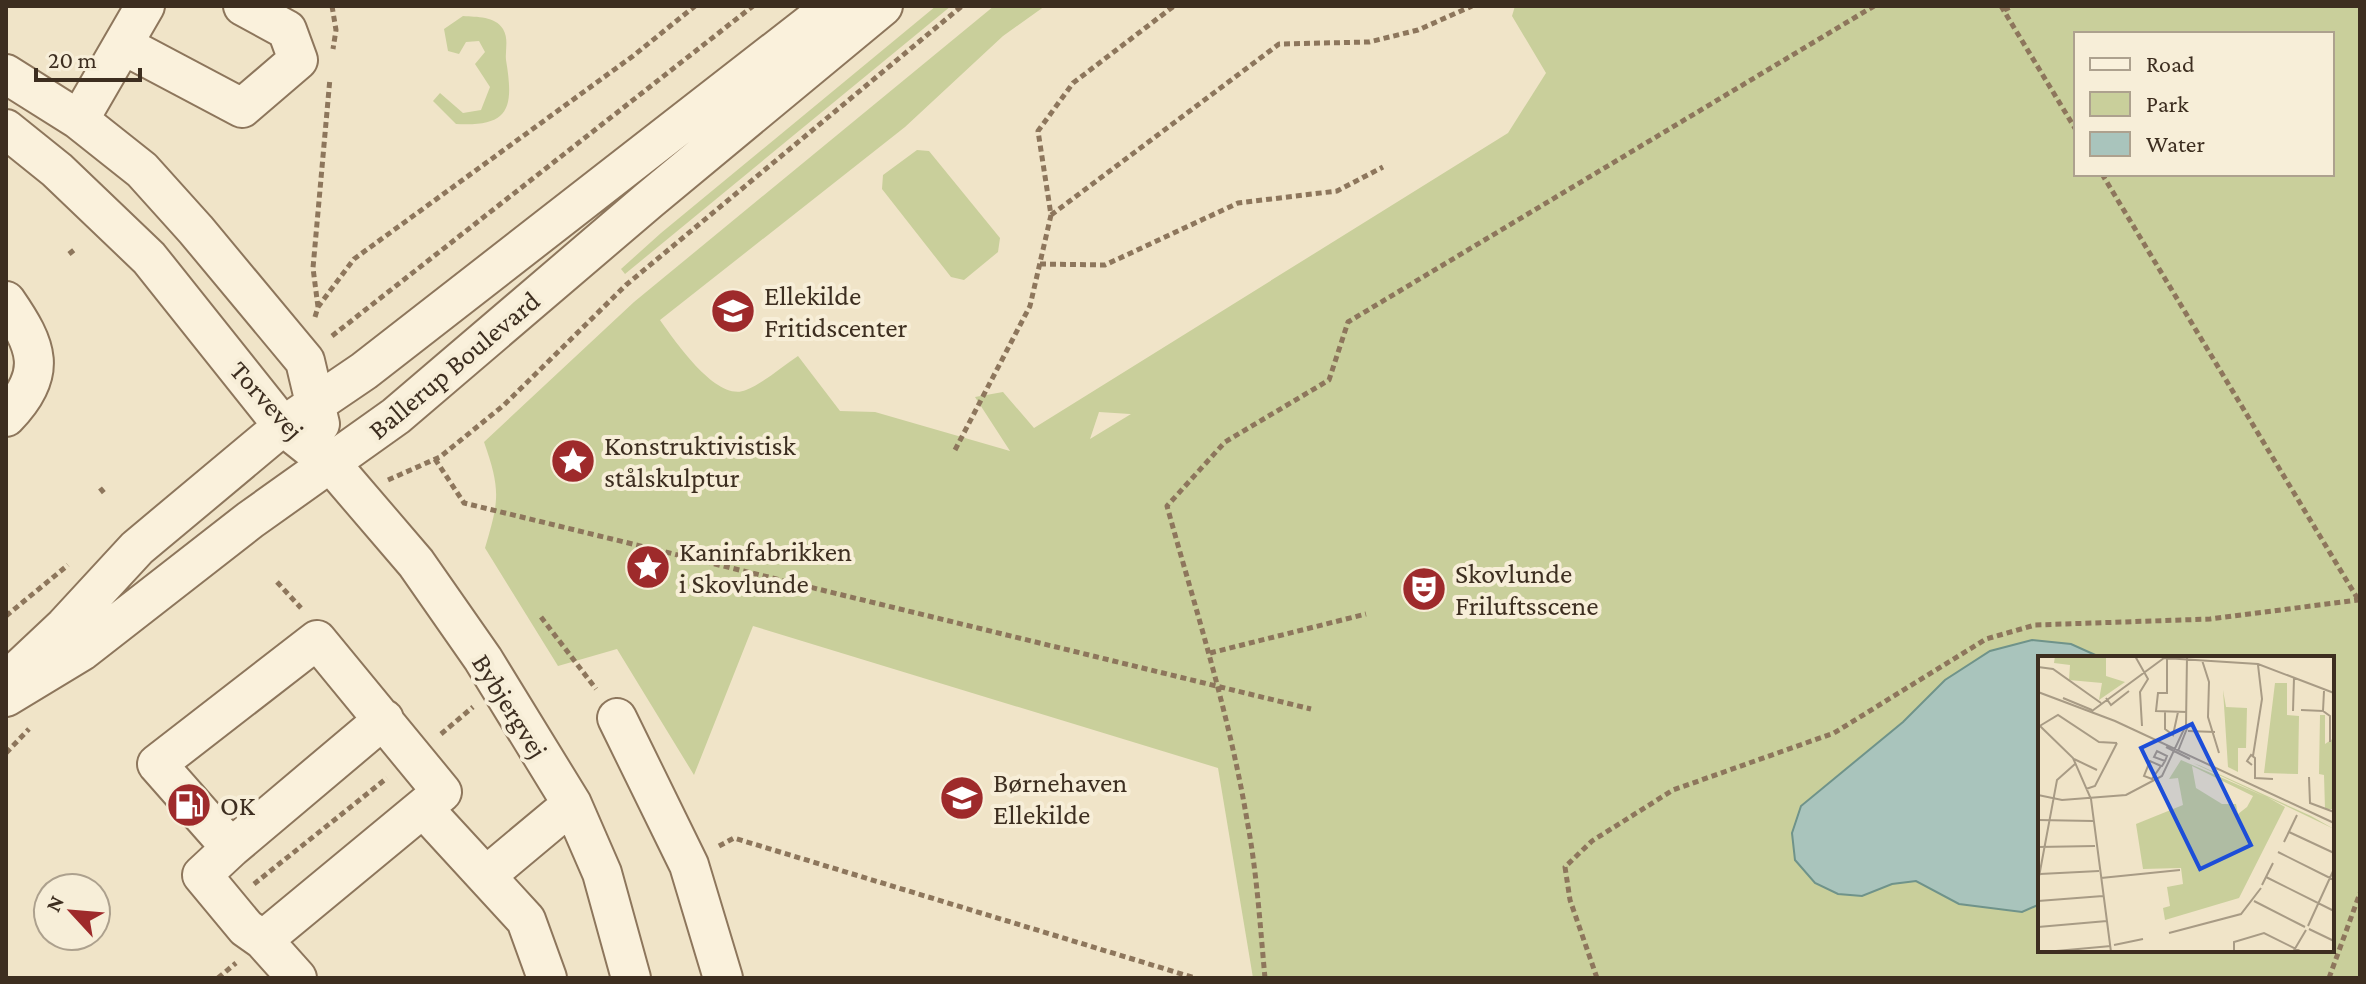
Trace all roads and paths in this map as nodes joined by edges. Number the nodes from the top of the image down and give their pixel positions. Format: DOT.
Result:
graph roads {
  1 [pos="145,6"];
  2 [pos="243,6"];
  3 [pos="332,6"];
  4 [pos="695,6"];
  5 [pos="753,6"];
  6 [pos="833,6"];
  7 [pos="883,6"];
  8 [pos="962,6"];
  9 [pos="1174,6"];
  10 [pos="1472,6"];
  11 [pos="1874,6"];
  12 [pos="2013,6"];
  13 [pos="2003,8"];
  14 [pos="125,46"];
  15 [pos="332,59"];
  16 [pos="330,73"];
  17 [pos="6,74"];
  18 [pos="79,120"];
  19 [pos="2074,127"];
  20 [pos="6,129"];
  21 [pos="1383,167"];
  22 [pos="2103,176"];
  23 [pos="1051,215"];
  24 [pos="1040,264"];
  25 [pos="6,301"];
  26 [pos="318,307"];
  27 [pos="305,361"];
  28 [pos="313,403"];
  29 [pos="6,417"];
  30 [pos="283,426"];
  31 [pos="955,450"];
  32 [pos="435,459"];
  33 [pos="332,465"];
  34 [pos="100,488"];
  35 [pos="105,494"];
  36 [pos="357,494"];
  37 [pos="2359,601"];
  38 [pos="1366,614"];
  39 [pos="541,617"];
  40 [pos="1210,653"];
  41 [pos="6,681"];
  42 [pos="498,685"];
  43 [pos="1219,689"];
  44 [pos="6,697"];
  45 [pos="1311,709"];
  46 [pos="617,718"];
  47 [pos="384,719"];
  48 [pos="414,757"];
  49 [pos="572,804"];
  50 [pos="423,808"];
  51 [pos="231,848"];
  52 [pos="689,865"];
  53 [pos="487,875"];
  54 [pos="2360,893"];
  55 [pos="226,906"];
  56 [pos="263,940"];
  57 [pos="297,978"];
  58 [pos="547,978"];
  59 [pos="631,978"];
  60 [pos="723,978"];
  61 [pos="1195,978"];
  62 [pos="1265,978"];
  63 [pos="1597,978"];
  64 [pos="2329,978"];
  1 -- 14 [label="street"];
  2 -- 14 [label="street"];
  3 -- 15 [label="path"];
  4 -- 26 [label="path"];
  5 -- 27 [label="path"];
  6 -- 28 [label="street, Ballerup Boulevard"];
  7 -- 33 [label="street, Ballerup Boulevard"];
  8 -- 32 [label="path"];
  9 -- 23 [label="path"];
  10 -- 23 [label="path"];
  11 -- 40 [label="path"];
  12 -- 13 [label="path"];
  13 -- 19 [label="path"];
  14 -- 18 [label="street"];
  16 -- 26 [label="path"];
  17 -- 18 [label="street, Torvevej"];
  18 -- 27 [label="street, Torvevej"];
  20 -- 30 [label="street, Torvevej"];
  21 -- 24 [label="path"];
  22 -- 37 [label="path"];
  23 -- 24 [label="path"];
  24 -- 31 [label="path"];
  25 -- 29 [label="street"];
  26 -- 27 [label="path"];
  27 -- 28 [label="street, Torvevej"];
  28 -- 30 [label="street, Ballerup Boulevard"];
  28 -- 33 [label="street, Torvevej"];
  30 -- 33 [label="street, Torvevej"];
  30 -- 41 [label="street, Ballerup Boulevard"];
  32 -- 36 [label="path"];
  32 -- 43 [label="path"];
  33 -- 36 [label="street, Bybjergvej"];
  33 -- 44 [label="street, Ballerup Boulevard"];
  34 -- 35 [label="path"];
  36 -- 42 [label="street, Bybjergvej"];
  37 -- 63 [label="path"];
  38 -- 40 [label="path"];
  39 -- 46 [label="path"];
  40 -- 43 [label="path"];
  42 -- 48 [label="path"];
  42 -- 49 [label="street, Bybjergvej"];
  43 -- 45 [label="path"];
  43 -- 62 [label="path"];
  46 -- 52 [label="street"];
  47 -- 48 [label="street"];
  47 -- 51 [label="street"];
  47 -- 51 [label="street"];
  48 -- 50 [label="street"];
  48 -- 55 [label="path"];
  49 -- 53 [label="street"];
  49 -- 59 [label="street, Bybjergvej"];
  50 -- 53 [label="street"];
  50 -- 56 [label="street"];
  51 -- 55 [label="street"];
  52 -- 60 [label="street"];
  52 -- 61 [label="path"];
  53 -- 58 [label="street"];
  54 -- 64 [label="path"];
  55 -- 56 [label="street"];
  56 -- 57 [label="street"];
}
